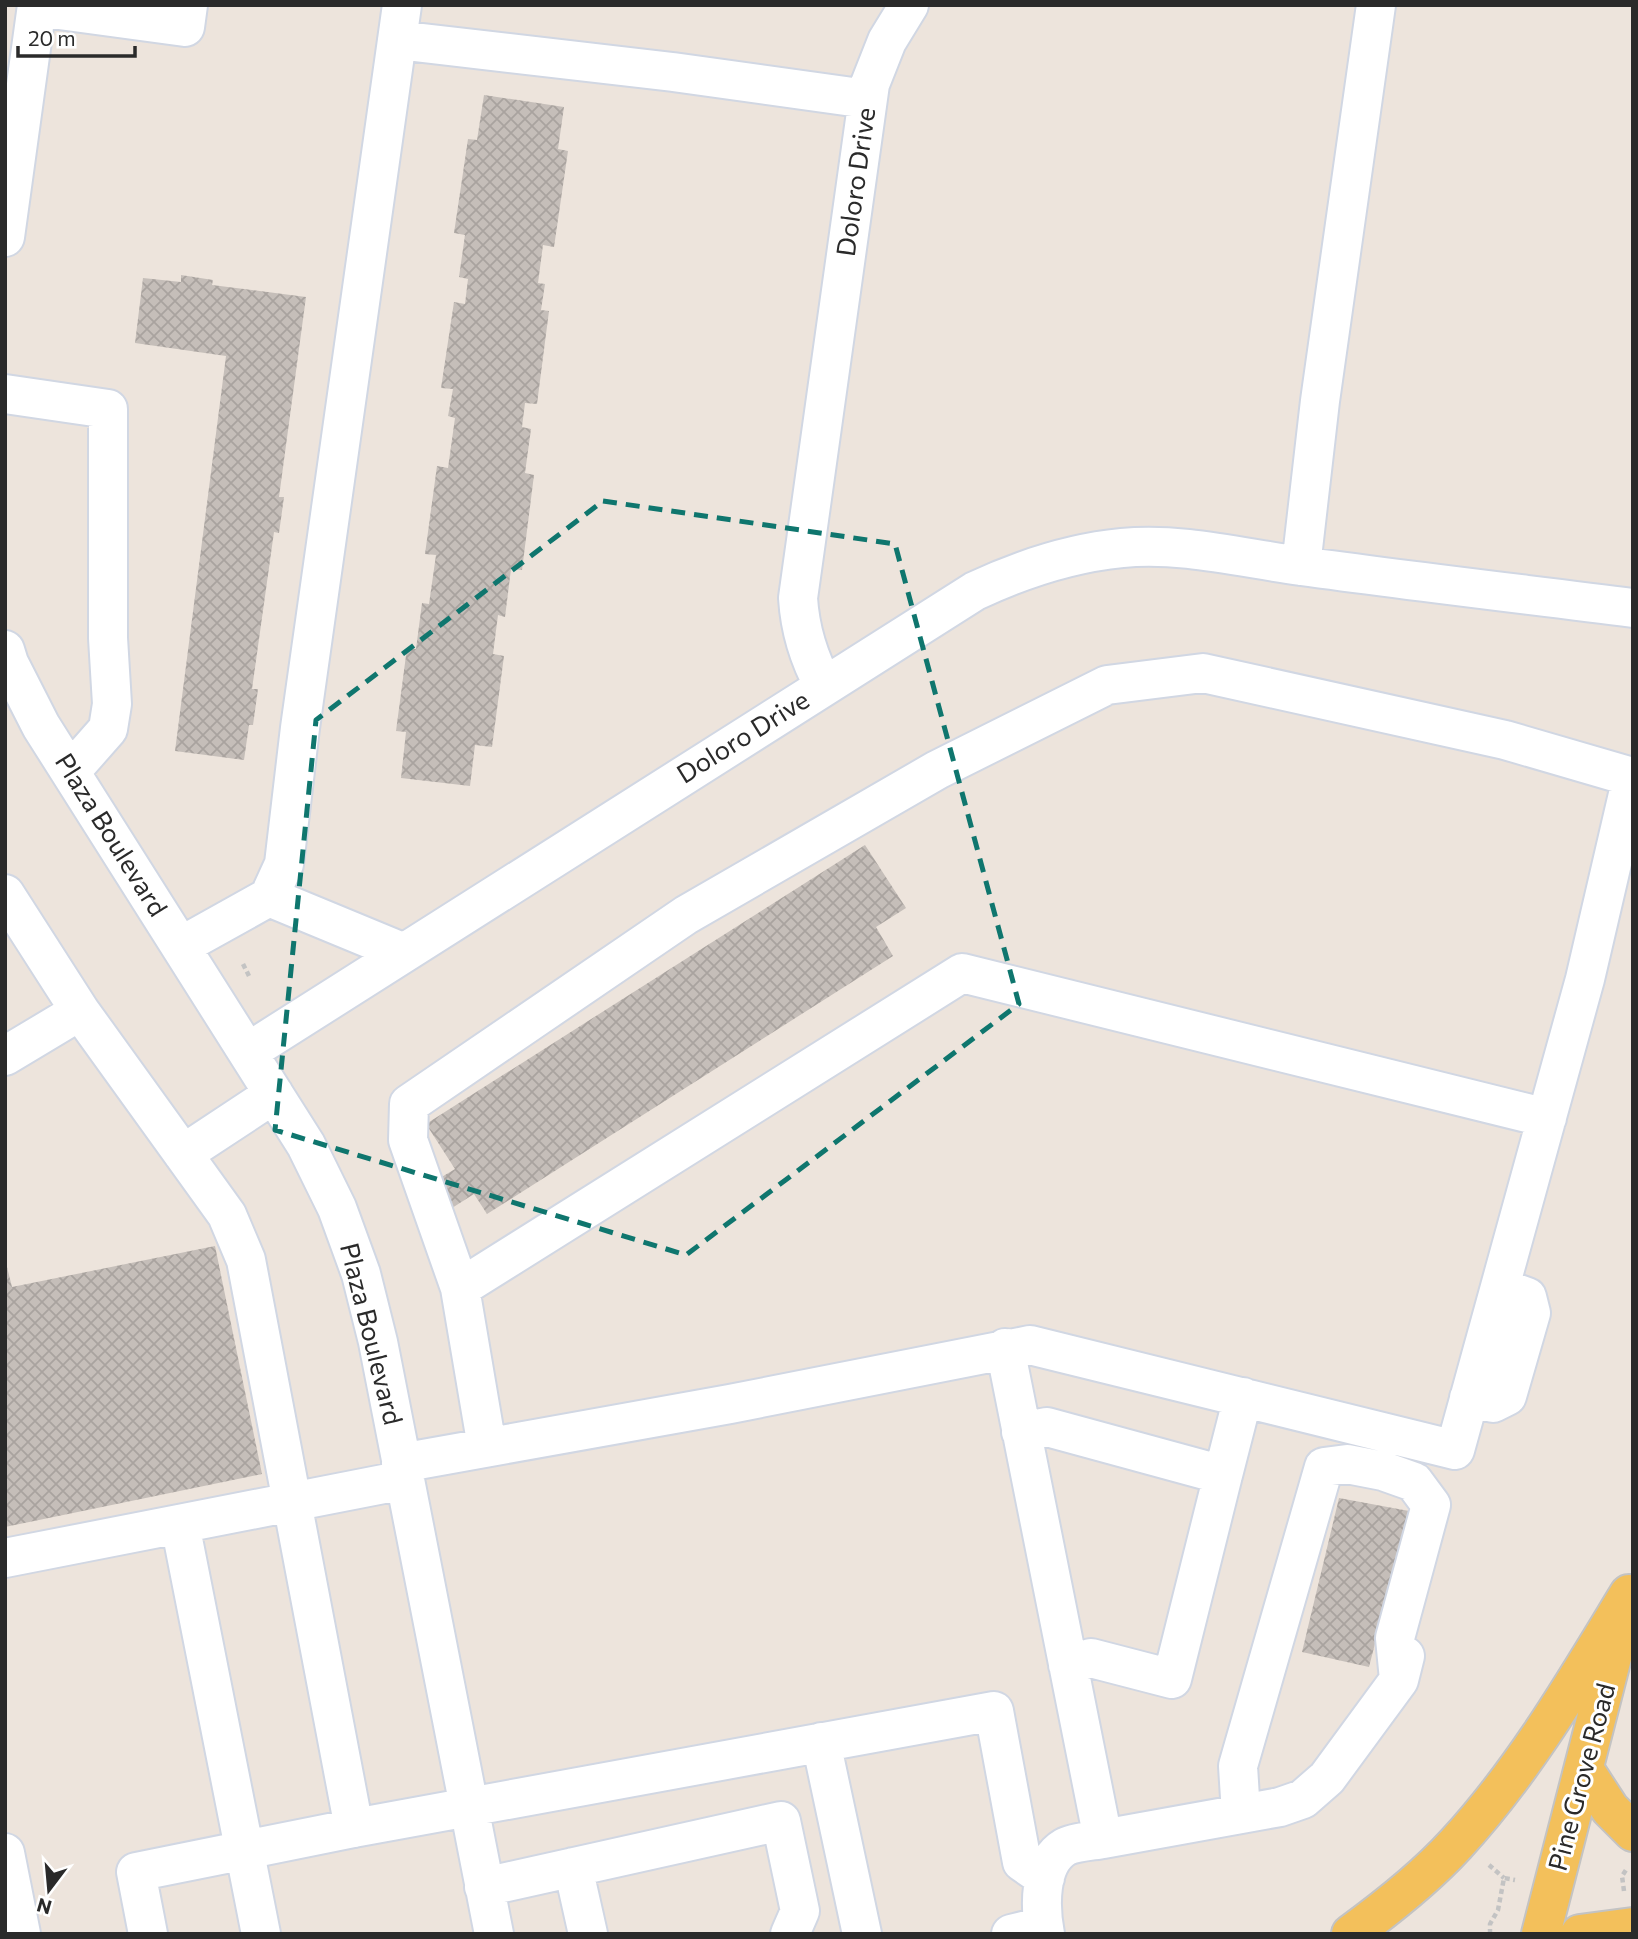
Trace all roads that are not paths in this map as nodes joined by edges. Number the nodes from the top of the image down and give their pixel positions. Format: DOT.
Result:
graph roads {
  1 [pos="188,5"];
  2 [pos="909,5"];
  3 [pos="1376,5"];
  4 [pos="37,6"];
  5 [pos="399,22"];
  6 [pos="867,99"];
  7 [pos="13,131"];
  8 [pos="5,236"];
  9 [pos="5,394"];
  10 [pos="1301,566"];
  11 [pos="1633,608"];
  12 [pos="5,650"];
  13 [pos="824,686"];
  14 [pos="71,771"];
  15 [pos="5,894"];
  16 [pos="269,897"];
  17 [pos="181,946"];
  18 [pos="402,952"];
  19 [pos="80,1011"];
  20 [pos="248,1052"];
  21 [pos="5,1056"];
  22 [pos="274,1094"];
  23 [pos="1547,1118"];
  24 [pos="183,1154"];
  25 [pos="460,1288"];
  26 [pos="1005,1348"];
  27 [pos="1243,1397"];
  28 [pos="1021,1432"];
  29 [pos="487,1447"];
  30 [pos="1455,1450"];
  31 [pos="402,1471"];
  32 [pos="1223,1475"];
  33 [pos="292,1502"];
  34 [pos="180,1524"];
  35 [pos="5,1558"];
  36 [pos="1631,1587"];
  37 [pos="1068,1665"];
  38 [pos="1399,1680"];
  39 [pos="821,1742"];
  40 [pos="1584,1769"];
  41 [pos="470,1806"];
  42 [pos="1241,1814"];
  43 [pos="354,1828"];
  44 [pos="1633,1832"];
  45 [pos="1102,1839"];
  46 [pos="245,1850"];
  47 [pos="5,1853"];
  48 [pos="573,1867"];
  49 [pos="1045,1878"];
  50 [pos="484,1887"];
  51 [pos="1633,1927"];
  52 [pos="1033,1931"];
  53 [pos="21,1934"];
  54 [pos="148,1934"];
  55 [pos="261,1934"];
  56 [pos="494,1934"];
  57 [pos="588,1934"];
  58 [pos="790,1934"];
  59 [pos="862,1934"];
  60 [pos="1351,1934"];
  61 [pos="1541,1934"];
  62 [pos="1580,1934"];
  1 -- 4 [label="street"];
  2 -- 6 [label="street, Doloro Drive"];
  3 -- 10 [label="street"];
  4 -- 7 [label="street"];
  5 -- 6 [label="street"];
  5 -- 16 [label="street"];
  6 -- 13 [label="street, Doloro Drive"];
  7 -- 8 [label="street"];
  9 -- 14 [label="street"];
  10 -- 11 [label="street"];
  10 -- 13 [label="street"];
  12 -- 14 [label="street, Plaza Boulevard"];
  13 -- 18 [label="street, Doloro Drive"];
  14 -- 17 [label="street, Plaza Boulevard"];
  15 -- 19 [label="street"];
  16 -- 17 [label="street"];
  16 -- 18 [label="street"];
  17 -- 20 [label="street, Plaza Boulevard"];
  18 -- 20 [label="street, Doloro Drive"];
  19 -- 21 [label="street"];
  19 -- 24 [label="street"];
  20 -- 22 [label="street, Plaza Boulevard"];
  22 -- 24 [label="street"];
  22 -- 31 [label="street, Plaza Boulevard"];
  23 -- 25 [label="street"];
  23 -- 25 [label="street"];
  23 -- 30 [label="street"];
  24 -- 33 [label="street"];
  25 -- 29 [label="street"];
  26 -- 27 [label="street"];
  26 -- 28 [label="street"];
  26 -- 29 [label="street"];
  27 -- 30 [label="street"];
  27 -- 32 [label="street"];
  28 -- 32 [label="street"];
  28 -- 37 [label="street"];
  29 -- 31 [label="street"];
  30 -- 38 [label="street"];
  31 -- 33 [label="street"];
  31 -- 41 [label="street, Plaza Boulevard"];
  32 -- 37 [label="street"];
  33 -- 34 [label="street"];
  33 -- 43 [label="street"];
  34 -- 35 [label="street"];
  34 -- 46 [label="street"];
  36 -- 40 [label="main road, Pine Grove Road"];
  36 -- 60 [label="main road"];
  37 -- 45 [label="street"];
  38 -- 42 [label="street"];
  38 -- 42 [label="street"];
  39 -- 41 [label="street"];
  39 -- 49 [label="street"];
  39 -- 59 [label="street"];
  40 -- 44 [label="main road"];
  40 -- 61 [label="main road, Pine Grove Road"];
  41 -- 43 [label="street"];
  41 -- 50 [label="street, Plaza Boulevard"];
  42 -- 45 [label="street"];
  43 -- 46 [label="street"];
  45 -- 49 [label="street"];
  46 -- 54 [label="street"];
  46 -- 55 [label="street"];
  47 -- 53 [label="street"];
  48 -- 50 [label="street"];
  48 -- 57 [label="street"];
  48 -- 58 [label="street"];
  49 -- 52 [label="street"];
  50 -- 56 [label="street, Plaza Boulevard"];
  51 -- 62 [label="main road"];
}
